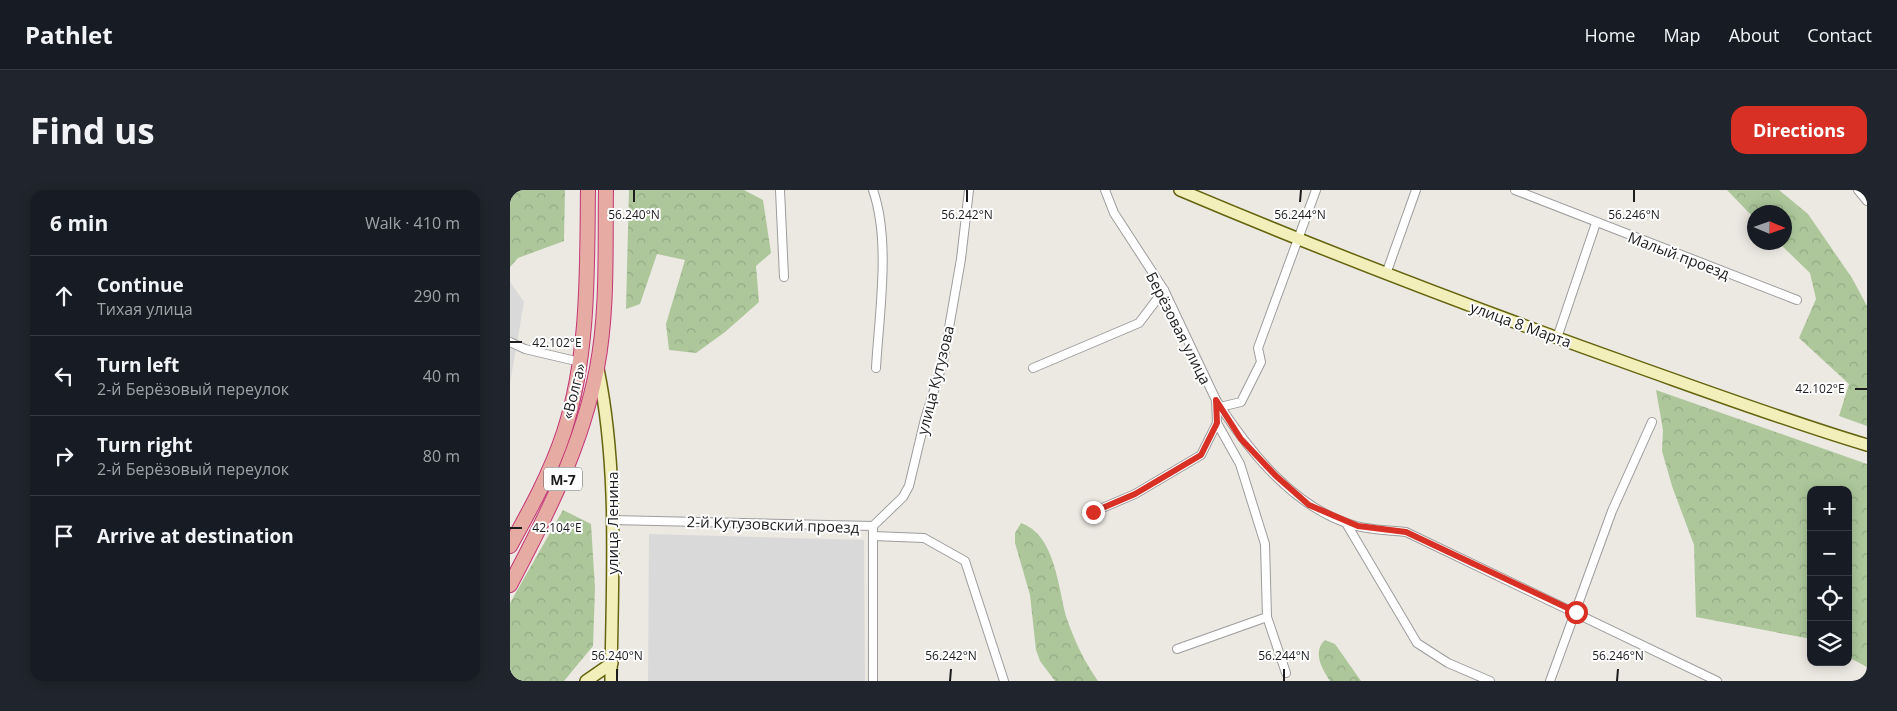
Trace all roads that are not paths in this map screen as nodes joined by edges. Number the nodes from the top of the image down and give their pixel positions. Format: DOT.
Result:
graph roads {
  1 [pos="588,190"];
  2 [pos="606,190"];
  3 [pos="780,190"];
  4 [pos="873,190"];
  5 [pos="970,190"];
  6 [pos="1105,190"];
  7 [pos="1180,190"];
  8 [pos="1316,190"];
  9 [pos="1416,190"];
  10 [pos="1515,190"];
  11 [pos="1858,190"];
  12 [pos="1535,194"];
  13 [pos="1867,201"];
  14 [pos="1596,223"];
  15 [pos="1300,238"];
  16 [pos="1386,274"];
  17 [pos="784,277"];
  18 [pos="1164,290"];
  19 [pos="1797,300"];
  20 [pos="1557,338"];
  21 [pos="510,342"];
  22 [pos="580,362"];
  23 [pos="597,366"];
  24 [pos="876,368"];
  25 [pos="1033,368"];
  26 [pos="1218,404"];
  27 [pos="1652,422"];
  28 [pos="1217,423"];
  29 [pos="1867,445"];
  30 [pos="1093,512"];
  31 [pos="612,520"];
  32 [pos="1346,523"];
  33 [pos="873,526"];
  34 [pos="873,536"];
  35 [pos="510,546"];
  36 [pos="510,585"];
  37 [pos="1576,612"];
  38 [pos="1267,617"];
  39 [pos="1177,650"];
  40 [pos="612,663"];
  41 [pos="1286,673"];
  42 [pos="586,681"];
  43 [pos="612,681"];
  44 [pos="874,681"];
  45 [pos="1004,681"];
  46 [pos="1490,681"];
  47 [pos="1550,681"];
  48 [pos="1716,681"];
  1 -- 22 [label="highway, «Волга» / М-7"];
  2 -- 23 [label="highway, «Волга» / М-7"];
  3 -- 17 [label="street"];
  4 -- 24 [label="street"];
  5 -- 33 [label="street, улица Кутузова"];
  6 -- 18 [label="street, Берёзовая улица"];
  7 -- 15 [label="main road, улица 8 Марта"];
  8 -- 15 [label="street"];
  9 -- 16 [label="street"];
  10 -- 12 [label="street, Малый проезд"];
  11 -- 13 [label="street"];
  12 -- 14 [label="street, Малый проезд"];
  14 -- 19 [label="street, Малый проезд"];
  14 -- 20 [label="street"];
  15 -- 16 [label="main road, улица 8 Марта"];
  15 -- 26 [label="street"];
  16 -- 20 [label="main road, улица 8 Марта"];
  18 -- 25 [label="street"];
  18 -- 26 [label="street, Берёзовая улица"];
  20 -- 29 [label="main road, улица 8 Марта"];
  21 -- 22 [label="street"];
  22 -- 35 [label="highway, «Волга» / М-7"];
  23 -- 31 [label="main road, улица Ленина"];
  23 -- 36 [label="highway, «Волга» / М-7"];
  26 -- 28 [label="street, Берёзовая улица"];
  26 -- 32 [label="street"];
  27 -- 37 [label="street"];
  28 -- 30 [label="street"];
  28 -- 38 [label="street, Берёзовая улица"];
  31 -- 33 [label="street, 2-й Кутузовский проезд"];
  31 -- 40 [label="main road, улица Ленина"];
  32 -- 37 [label="street"];
  32 -- 46 [label="street"];
  33 -- 34 [label="street, 2-й Кутузовский проезд"];
  34 -- 44 [label="street"];
  34 -- 45 [label="street, 2-й Кутузовский проезд"];
  37 -- 47 [label="street"];
  37 -- 48 [label="street"];
  38 -- 39 [label="street"];
  38 -- 41 [label="street, Берёзовая улица"];
  40 -- 42 [label="main road"];
  40 -- 43 [label="main road, улица Ленина"];
}
